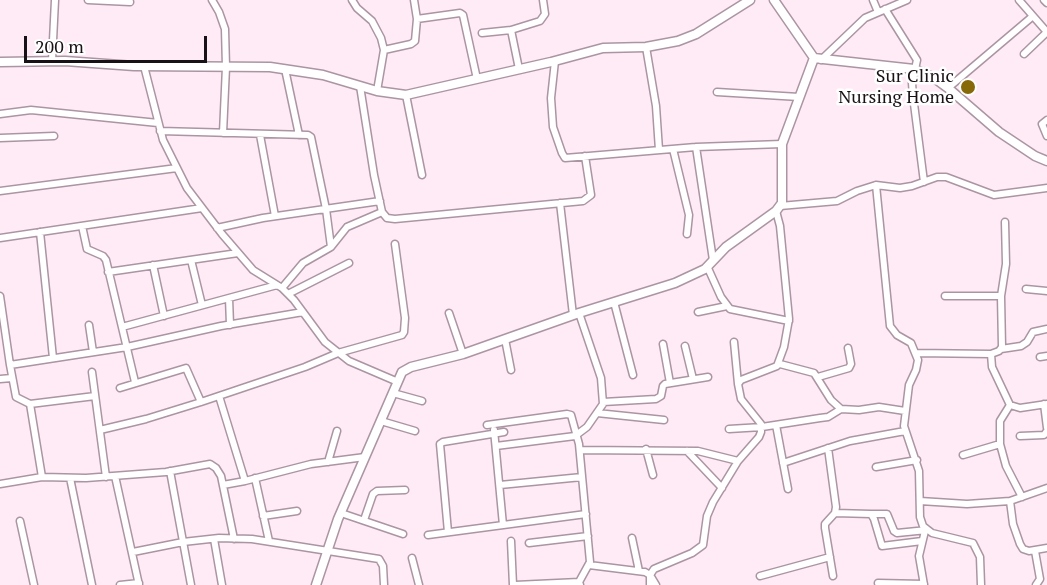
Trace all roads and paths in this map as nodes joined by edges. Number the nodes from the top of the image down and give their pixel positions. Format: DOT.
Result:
graph roads {
  1 [pos="55,0"];
  2 [pos="88,0"];
  3 [pos="212,0"];
  4 [pos="352,0"];
  5 [pos="414,0"];
  6 [pos="543,0"];
  7 [pos="750,0"];
  8 [pos="774,0"];
  9 [pos="873,0"];
  10 [pos="907,0"];
  11 [pos="1019,0"];
  12 [pos="130,2"];
  13 [pos="885,9"];
  14 [pos="878,12"];
  15 [pos="1033,16"];
  16 [pos="417,19"];
  17 [pos="511,30"];
  18 [pos="1047,32"];
  19 [pos="482,33"];
  20 [pos="646,47"];
  21 [pos="384,50"];
  22 [pos="1024,54"];
  23 [pos="817,59"];
  24 [pos="52,61"];
  25 [pos="555,61"];
  26 [pos="0,62"];
  27 [pos="144,66"];
  28 [pos="226,67"];
  29 [pos="285,69"];
  30 [pos="519,69"];
  31 [pos="914,69"];
  32 [pos="477,79"];
  33 [pos="360,86"];
  34 [pos="948,88"];
  35 [pos="377,91"];
  36 [pos="717,92"];
  37 [pos="406,94"];
  38 [pos="799,97"];
  39 [pos="0,114"];
  40 [pos="1047,120"];
  41 [pos="158,123"];
  42 [pos="160,131"];
  43 [pos="223,133"];
  44 [pos="260,135"];
  45 [pos="299,135"];
  46 [pos="54,136"];
  47 [pos="1047,136"];
  48 [pos="0,138"];
  49 [pos="782,144"];
  50 [pos="696,147"];
  51 [pos="673,149"];
  52 [pos="658,150"];
  53 [pos="585,156"];
  54 [pos="1047,161"];
  55 [pos="177,168"];
  56 [pos="422,175"];
  57 [pos="924,182"];
  58 [pos="876,186"];
  59 [pos="1047,188"];
  60 [pos="0,191"];
  61 [pos="380,201"];
  62 [pos="560,203"];
  63 [pos="202,208"];
  64 [pos="778,208"];
  65 [pos="326,209"];
  66 [pos="382,212"];
  67 [pos="275,216"];
  68 [pos="1005,222"];
  69 [pos="82,226"];
  70 [pos="217,228"];
  71 [pos="40,232"];
  72 [pos="687,234"];
  73 [pos="0,238"];
  74 [pos="394,244"];
  75 [pos="331,247"];
  76 [pos="238,253"];
  77 [pos="191,260"];
  78 [pos="349,263"];
  79 [pos="710,263"];
  80 [pos="153,265"];
  81 [pos="108,272"];
  82 [pos="280,287"];
  83 [pos="1026,289"];
  84 [pos="1047,291"];
  85 [pos="288,294"];
  86 [pos="0,296"];
  87 [pos="945,296"];
  88 [pos="1001,296"];
  89 [pos="229,298"];
  90 [pos="614,302"];
  91 [pos="202,305"];
  92 [pos="727,306"];
  93 [pos="303,312"];
  94 [pos="698,312"];
  95 [pos="449,313"];
  96 [pos="576,314"];
  97 [pos="164,316"];
  98 [pos="789,321"];
  99 [pos="89,325"];
  100 [pos="230,325"];
  101 [pos="122,327"];
  102 [pos="1047,329"];
  103 [pos="505,339"];
  104 [pos="734,342"];
  105 [pos="663,344"];
  106 [pos="685,346"];
  107 [pos="127,347"];
  108 [pos="848,348"];
  109 [pos="1001,349"];
  110 [pos="93,352"];
  111 [pos="338,352"];
  112 [pos="916,353"];
  113 [pos="463,354"];
  114 [pos="991,354"];
  115 [pos="53,358"];
  116 [pos="780,364"];
  117 [pos="10,365"];
  118 [pos="511,370"];
  119 [pos="92,372"];
  120 [pos="633,375"];
  121 [pos="708,376"];
  122 [pos="818,377"];
  123 [pos="12,378"];
  124 [pos="0,379"];
  125 [pos="693,379"];
  126 [pos="135,382"];
  127 [pos="398,382"];
  128 [pos="670,383"];
  129 [pos="738,384"];
  130 [pos="120,388"];
  131 [pos="393,393"];
  132 [pos="95,396"];
  133 [pos="219,396"];
  134 [pos="422,401"];
  135 [pos="201,402"];
  136 [pos="603,402"];
  137 [pos="30,404"];
  138 [pos="1046,404"];
  139 [pos="1010,405"];
  140 [pos="841,409"];
  141 [pos="905,411"];
  142 [pos="597,413"];
  143 [pos="664,420"];
  144 [pos="381,421"];
  145 [pos="776,425"];
  146 [pos="762,427"];
  147 [pos="729,429"];
  148 [pos="1047,429"];
  149 [pos="100,430"];
  150 [pos="337,431"];
  151 [pos="415,431"];
  152 [pos="905,431"];
  153 [pos="495,432"];
  154 [pos="504,432"];
  155 [pos="578,435"];
  156 [pos="1020,436"];
  157 [pos="1000,444"];
  158 [pos="496,446"];
  159 [pos="828,448"];
  160 [pos="580,450"];
  161 [pos="646,450"];
  162 [pos="687,451"];
  163 [pos="963,455"];
  164 [pos="365,457"];
  165 [pos="917,460"];
  166 [pos="738,461"];
  167 [pos="328,462"];
  168 [pos="783,463"];
  169 [pos="876,467"];
  170 [pos="170,471"];
  171 [pos="653,475"];
  172 [pos="115,476"];
  173 [pos="42,477"];
  174 [pos="106,477"];
  175 [pos="582,477"];
  176 [pos="70,478"];
  177 [pos="255,478"];
  178 [pos="245,481"];
  179 [pos="0,484"];
  180 [pos="223,485"];
  181 [pos="500,485"];
  182 [pos="722,488"];
  183 [pos="1047,488"];
  184 [pos="788,489"];
  185 [pos="405,490"];
  186 [pos="1022,497"];
  187 [pos="920,501"];
  188 [pos="1010,501"];
  189 [pos="297,511"];
  190 [pos="341,513"];
  191 [pos="835,513"];
  192 [pos="586,514"];
  193 [pos="871,514"];
  194 [pos="263,516"];
  195 [pos="364,520"];
  196 [pos="20,521"];
  197 [pos="503,525"];
  198 [pos="926,530"];
  199 [pos="448,532"];
  200 [pos="403,534"];
  201 [pos="428,535"];
  202 [pos="588,536"];
  203 [pos="632,538"];
  204 [pos="214,539"];
  205 [pos="234,539"];
  206 [pos="269,541"];
  207 [pos="511,541"];
  208 [pos="922,541"];
  209 [pos="183,542"];
  210 [pos="529,543"];
  211 [pos="1047,548"];
  212 [pos="327,549"];
  213 [pos="1035,551"];
  214 [pos="133,552"];
  215 [pos="830,557"];
  216 [pos="412,558"];
  217 [pos="589,565"];
  218 [pos="639,571"];
  219 [pos="650,575"];
  220 [pos="760,576"];
  221 [pos="833,576"];
  222 [pos="579,583"];
  223 [pos="878,583"];
  224 [pos="139,584"];
  225 [pos="34,585"];
  226 [pos="92,585"];
  227 [pos="120,585"];
  228 [pos="191,585"];
  229 [pos="222,585"];
  230 [pos="315,585"];
  231 [pos="384,585"];
  232 [pos="419,585"];
  233 [pos="516,585"];
  234 [pos="650,585"];
  235 [pos="657,585"];
  236 [pos="924,585"];
  237 [pos="981,585"];
  238 [pos="1036,585"];
  1 -- 24 [label="street"];
  2 -- 12 [label="street"];
  3 -- 28 [label="street"];
  4 -- 21 [label="street"];
  5 -- 16 [label="street"];
  6 -- 17 [label="street"];
  7 -- 20 [label="street"];
  8 -- 23 [label="street"];
  9 -- 14 [label="street"];
  10 -- 13 [label="street"];
  11 -- 15 [label="street"];
  13 -- 14 [label="street"];
  13 -- 31 [label="street"];
  14 -- 23 [label="street"];
  15 -- 18 [label="street"];
  15 -- 34 [label="street"];
  16 -- 21 [label="street"];
  16 -- 32 [label="street"];
  17 -- 19 [label="street"];
  17 -- 30 [label="street"];
  18 -- 22 [label="street"];
  20 -- 25 [label="street"];
  20 -- 52 [label="street"];
  21 -- 35 [label="street"];
  23 -- 31 [label="street"];
  23 -- 38 [label="street"];
  24 -- 26 [label="street"];
  24 -- 27 [label="street"];
  25 -- 30 [label="street"];
  25 -- 53 [label="street"];
  27 -- 28 [label="street"];
  27 -- 41 [label="street"];
  28 -- 29 [label="street"];
  28 -- 43 [label="street"];
  29 -- 33 [label="street"];
  29 -- 45 [label="street"];
  30 -- 32 [label="street"];
  31 -- 34 [label="street"];
  31 -- 57 [label="street"];
  32 -- 37 [label="street"];
  33 -- 35 [label="street"];
  33 -- 61 [label="street"];
  34 -- 54 [label="street"];
  35 -- 37 [label="street"];
  36 -- 38 [label="street"];
  37 -- 56 [label="street"];
  38 -- 49 [label="street"];
  39 -- 41 [label="street"];
  40 -- 47 [label="street"];
  41 -- 42 [label="street"];
  42 -- 43 [label="street"];
  42 -- 55 [label="street"];
  43 -- 44 [label="street"];
  44 -- 45 [label="street"];
  44 -- 67 [label="street"];
  45 -- 65 [label="street"];
  46 -- 48 [label="street"];
  49 -- 50 [label="street"];
  49 -- 64 [label="street"];
  50 -- 51 [label="street"];
  50 -- 79 [label="street"];
  51 -- 52 [label="street"];
  51 -- 72 [label="street"];
  52 -- 53 [label="street"];
  53 -- 62 [label="street"];
  55 -- 60 [label="street"];
  55 -- 63 [label="street"];
  57 -- 58 [label="street"];
  57 -- 59 [label="street"];
  58 -- 64 [label="street"];
  58 -- 112 [label="street"];
  61 -- 65 [label="street"];
  61 -- 66 [label="street"];
  62 -- 66 [label="street"];
  62 -- 96 [label="street"];
  63 -- 69 [label="street"];
  63 -- 70 [label="street"];
  64 -- 79 [label="street"];
  64 -- 98 [label="street"];
  65 -- 67 [label="street"];
  65 -- 75 [label="street"];
  66 -- 75 [label="street"];
  67 -- 70 [label="street"];
  68 -- 88 [label="street"];
  69 -- 71 [label="street"];
  69 -- 81 [label="street"];
  70 -- 76 [label="street"];
  71 -- 73 [label="street"];
  71 -- 115 [label="street"];
  74 -- 111 [label="street"];
  75 -- 82 [label="street"];
  76 -- 77 [label="street"];
  76 -- 82 [label="street"];
  77 -- 80 [label="street"];
  77 -- 91 [label="street"];
  78 -- 85 [label="street"];
  79 -- 90 [label="street"];
  79 -- 92 [label="street"];
  80 -- 81 [label="street"];
  80 -- 97 [label="street"];
  81 -- 101 [label="street"];
  82 -- 85 [label="street"];
  82 -- 89 [label="street"];
  83 -- 84 [label="street"];
  85 -- 93 [label="street"];
  86 -- 117 [label="street"];
  87 -- 88 [label="street"];
  88 -- 109 [label="street"];
  89 -- 91 [label="street"];
  89 -- 100 [label="street"];
  90 -- 96 [label="street"];
  90 -- 120 [label="street"];
  91 -- 97 [label="street"];
  92 -- 94 [label="street"];
  92 -- 98 [label="street"];
  93 -- 100 [label="street"];
  93 -- 111 [label="street"];
  95 -- 113 [label="street"];
  96 -- 103 [label="street"];
  96 -- 136 [label="street"];
  97 -- 101 [label="street"];
  98 -- 116 [label="street"];
  99 -- 110 [label="street"];
  100 -- 107 [label="street"];
  101 -- 107 [label="street"];
  102 -- 109 [label="street"];
  103 -- 113 [label="street"];
  103 -- 118 [label="street"];
  104 -- 129 [label="street"];
  105 -- 128 [label="street"];
  106 -- 125 [label="street"];
  107 -- 110 [label="street"];
  107 -- 126 [label="street"];
  108 -- 122 [label="street"];
  109 -- 114 [label="street"];
  110 -- 115 [label="street"];
  111 -- 127 [label="street"];
  111 -- 133 [label="street"];
  112 -- 114 [label="street"];
  112 -- 141 [label="street"];
  113 -- 127 [label="street"];
  114 -- 139 [label="street"];
  115 -- 117 [label="street"];
  116 -- 122 [label="street"];
  116 -- 129 [label="street"];
  117 -- 123 [label="street"];
  119 -- 132 [label="street"];
  121 -- 125 [label="street"];
  122 -- 140 [label="street"];
  123 -- 124 [label="street"];
  123 -- 137 [label="street"];
  125 -- 128 [label="street"];
  126 -- 130 [label="street"];
  126 -- 135 [label="street"];
  127 -- 131 [label="street"];
  128 -- 136 [label="street"];
  129 -- 146 [label="street"];
  131 -- 134 [label="street"];
  131 -- 144 [label="street"];
  132 -- 137 [label="street"];
  132 -- 149 [label="street"];
  133 -- 135 [label="street"];
  133 -- 178 [label="street"];
  135 -- 149 [label="street"];
  136 -- 142 [label="street"];
  137 -- 173 [label="street"];
  138 -- 139 [label="street"];
  138 -- 148 [label="street"];
  139 -- 157 [label="street"];
  140 -- 141 [label="street"];
  140 -- 145 [label="street"];
  141 -- 152 [label="street"];
  142 -- 143 [label="street"];
  142 -- 155 [label="street"];
  144 -- 151 [label="street"];
  144 -- 164 [label="street"];
  145 -- 146 [label="street"];
  145 -- 168 [label="street"];
  146 -- 147 [label="street"];
  146 -- 166 [label="street"];
  148 -- 156 [label="street"];
  149 -- 174 [label="street"];
  150 -- 167 [label="street"];
  152 -- 159 [label="street"];
  152 -- 165 [label="street"];
  153 -- 154 [label="street"];
  153 -- 155 [label="street"];
  153 -- 158 [label="street"];
  153 -- 199 [label="street"];
  155 -- 158 [label="street"];
  155 -- 160 [label="street"];
  157 -- 163 [label="street"];
  157 -- 186 [label="street"];
  158 -- 181 [label="street"];
  159 -- 168 [label="street"];
  159 -- 191 [label="street"];
  160 -- 161 [label="street"];
  160 -- 175 [label="street"];
  161 -- 162 [label="street"];
  161 -- 171 [label="street"];
  162 -- 166 [label="street"];
  162 -- 182 [label="street"];
  164 -- 167 [label="street"];
  164 -- 190 [label="street"];
  165 -- 169 [label="street"];
  165 -- 187 [label="street"];
  166 -- 182 [label="street"];
  167 -- 177 [label="street"];
  168 -- 184 [label="street"];
  170 -- 172 [label="street"];
  170 -- 180 [label="street"];
  170 -- 209 [label="street"];
  172 -- 174 [label="street"];
  172 -- 214 [label="street"];
  173 -- 176 [label="street"];
  173 -- 179 [label="street"];
  174 -- 176 [label="street"];
  175 -- 181 [label="street"];
  175 -- 192 [label="street"];
  176 -- 226 [label="street"];
  177 -- 178 [label="street"];
  177 -- 194 [label="street"];
  178 -- 180 [label="street"];
  180 -- 205 [label="street"];
  181 -- 197 [label="street"];
  182 -- 219 [label="street"];
  183 -- 186 [label="street"];
  185 -- 195 [label="street"];
  186 -- 188 [label="street"];
  187 -- 188 [label="street"];
  187 -- 198 [label="street"];
  188 -- 213 [label="street"];
  189 -- 194 [label="street"];
  190 -- 195 [label="street"];
  190 -- 212 [label="street"];
  191 -- 193 [label="street"];
  191 -- 215 [label="street"];
  192 -- 197 [label="street"];
  192 -- 202 [label="street"];
  193 -- 198 [label="street"];
  193 -- 208 [label="street"];
  194 -- 206 [label="street"];
  195 -- 200 [label="street"];
  196 -- 225 [label="street"];
  197 -- 199 [label="street"];
  198 -- 208 [label="street"];
  198 -- 237 [label="street"];
  199 -- 201 [label="street"];
  202 -- 210 [label="street"];
  202 -- 217 [label="street"];
  203 -- 218 [label="street"];
  204 -- 205 [label="street"];
  204 -- 209 [label="street"];
  204 -- 229 [label="street"];
  205 -- 206 [label="street"];
  206 -- 212 [label="street"];
  207 -- 233 [label="street"];
  208 -- 236 [label="street"];
  209 -- 214 [label="street"];
  209 -- 228 [label="street"];
  211 -- 213 [label="street"];
  212 -- 230 [label="street"];
  212 -- 231 [label="street"];
  213 -- 238 [label="street"];
  214 -- 224 [label="street"];
  215 -- 220 [label="street"];
  215 -- 221 [label="street"];
  216 -- 232 [label="street"];
  217 -- 218 [label="street"];
  217 -- 222 [label="street"];
  218 -- 219 [label="street"];
  219 -- 234 [label="street"];
  219 -- 235 [label="street"];
  222 -- 233 [label="street"];
  223 -- 236 [label="street"];
  224 -- 227 [label="street"];
}
